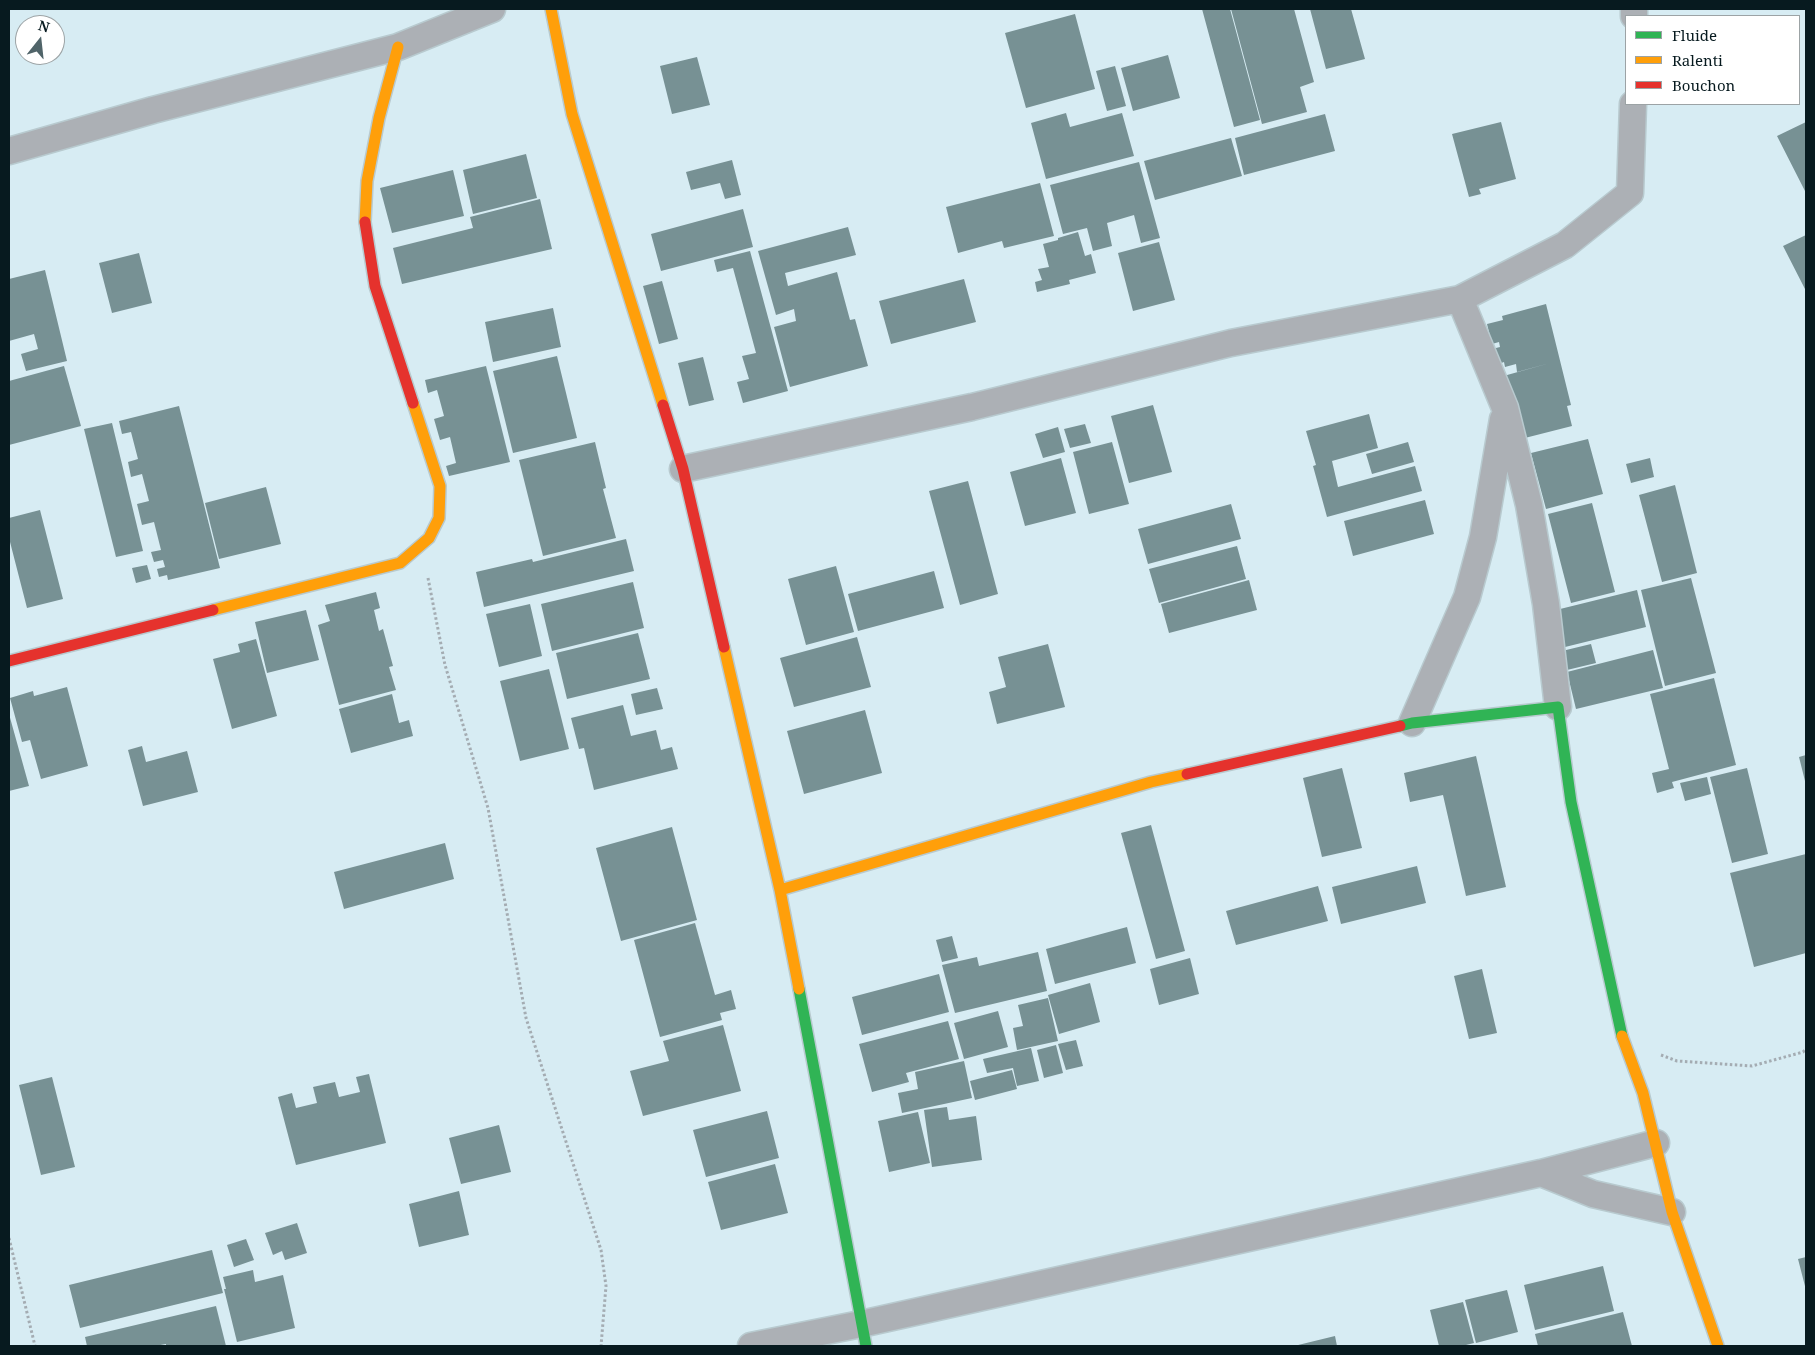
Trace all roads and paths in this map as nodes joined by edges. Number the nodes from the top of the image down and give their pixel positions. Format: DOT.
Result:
graph roads {
  1 [pos="492,9"];
  2 [pos="551,9"];
  3 [pos="398,47"];
  4 [pos="1633,105"];
  5 [pos="9,151"];
  6 [pos="1460,299"];
  7 [pos="1505,408"];
  8 [pos="683,470"];
  9 [pos="421,545"];
  10 [pos="9,661"];
  11 [pos="1558,708"];
  12 [pos="1412,723"];
  13 [pos="780,890"];
  14 [pos="1624,1043"];
  15 [pos="1806,1049"];
  16 [pos="1656,1143"];
  17 [pos="1541,1172"];
  18 [pos="1672,1212"];
  19 [pos="9,1238"];
  20 [pos="864,1335"];
  21 [pos="35,1346"];
  22 [pos="602,1346"];
  23 [pos="752,1346"];
  24 [pos="1718,1346"];
  1 -- 3 [label="street"];
  2 -- 8 [label="street"];
  3 -- 5 [label="street"];
  3 -- 9 [label="street"];
  4 -- 6 [label="street"];
  6 -- 7 [label="street"];
  6 -- 8 [label="street"];
  7 -- 11 [label="street"];
  7 -- 12 [label="street"];
  8 -- 13 [label="street"];
  9 -- 10 [label="street"];
  9 -- 22 [label="path"];
  11 -- 12 [label="street"];
  11 -- 14 [label="street"];
  12 -- 13 [label="street"];
  13 -- 20 [label="street"];
  14 -- 15 [label="path"];
  14 -- 16 [label="street"];
  16 -- 17 [label="street"];
  16 -- 18 [label="street"];
  17 -- 18 [label="street"];
  17 -- 20 [label="street"];
  18 -- 24 [label="street"];
  19 -- 21 [label="path"];
  20 -- 23 [label="street"];
}
